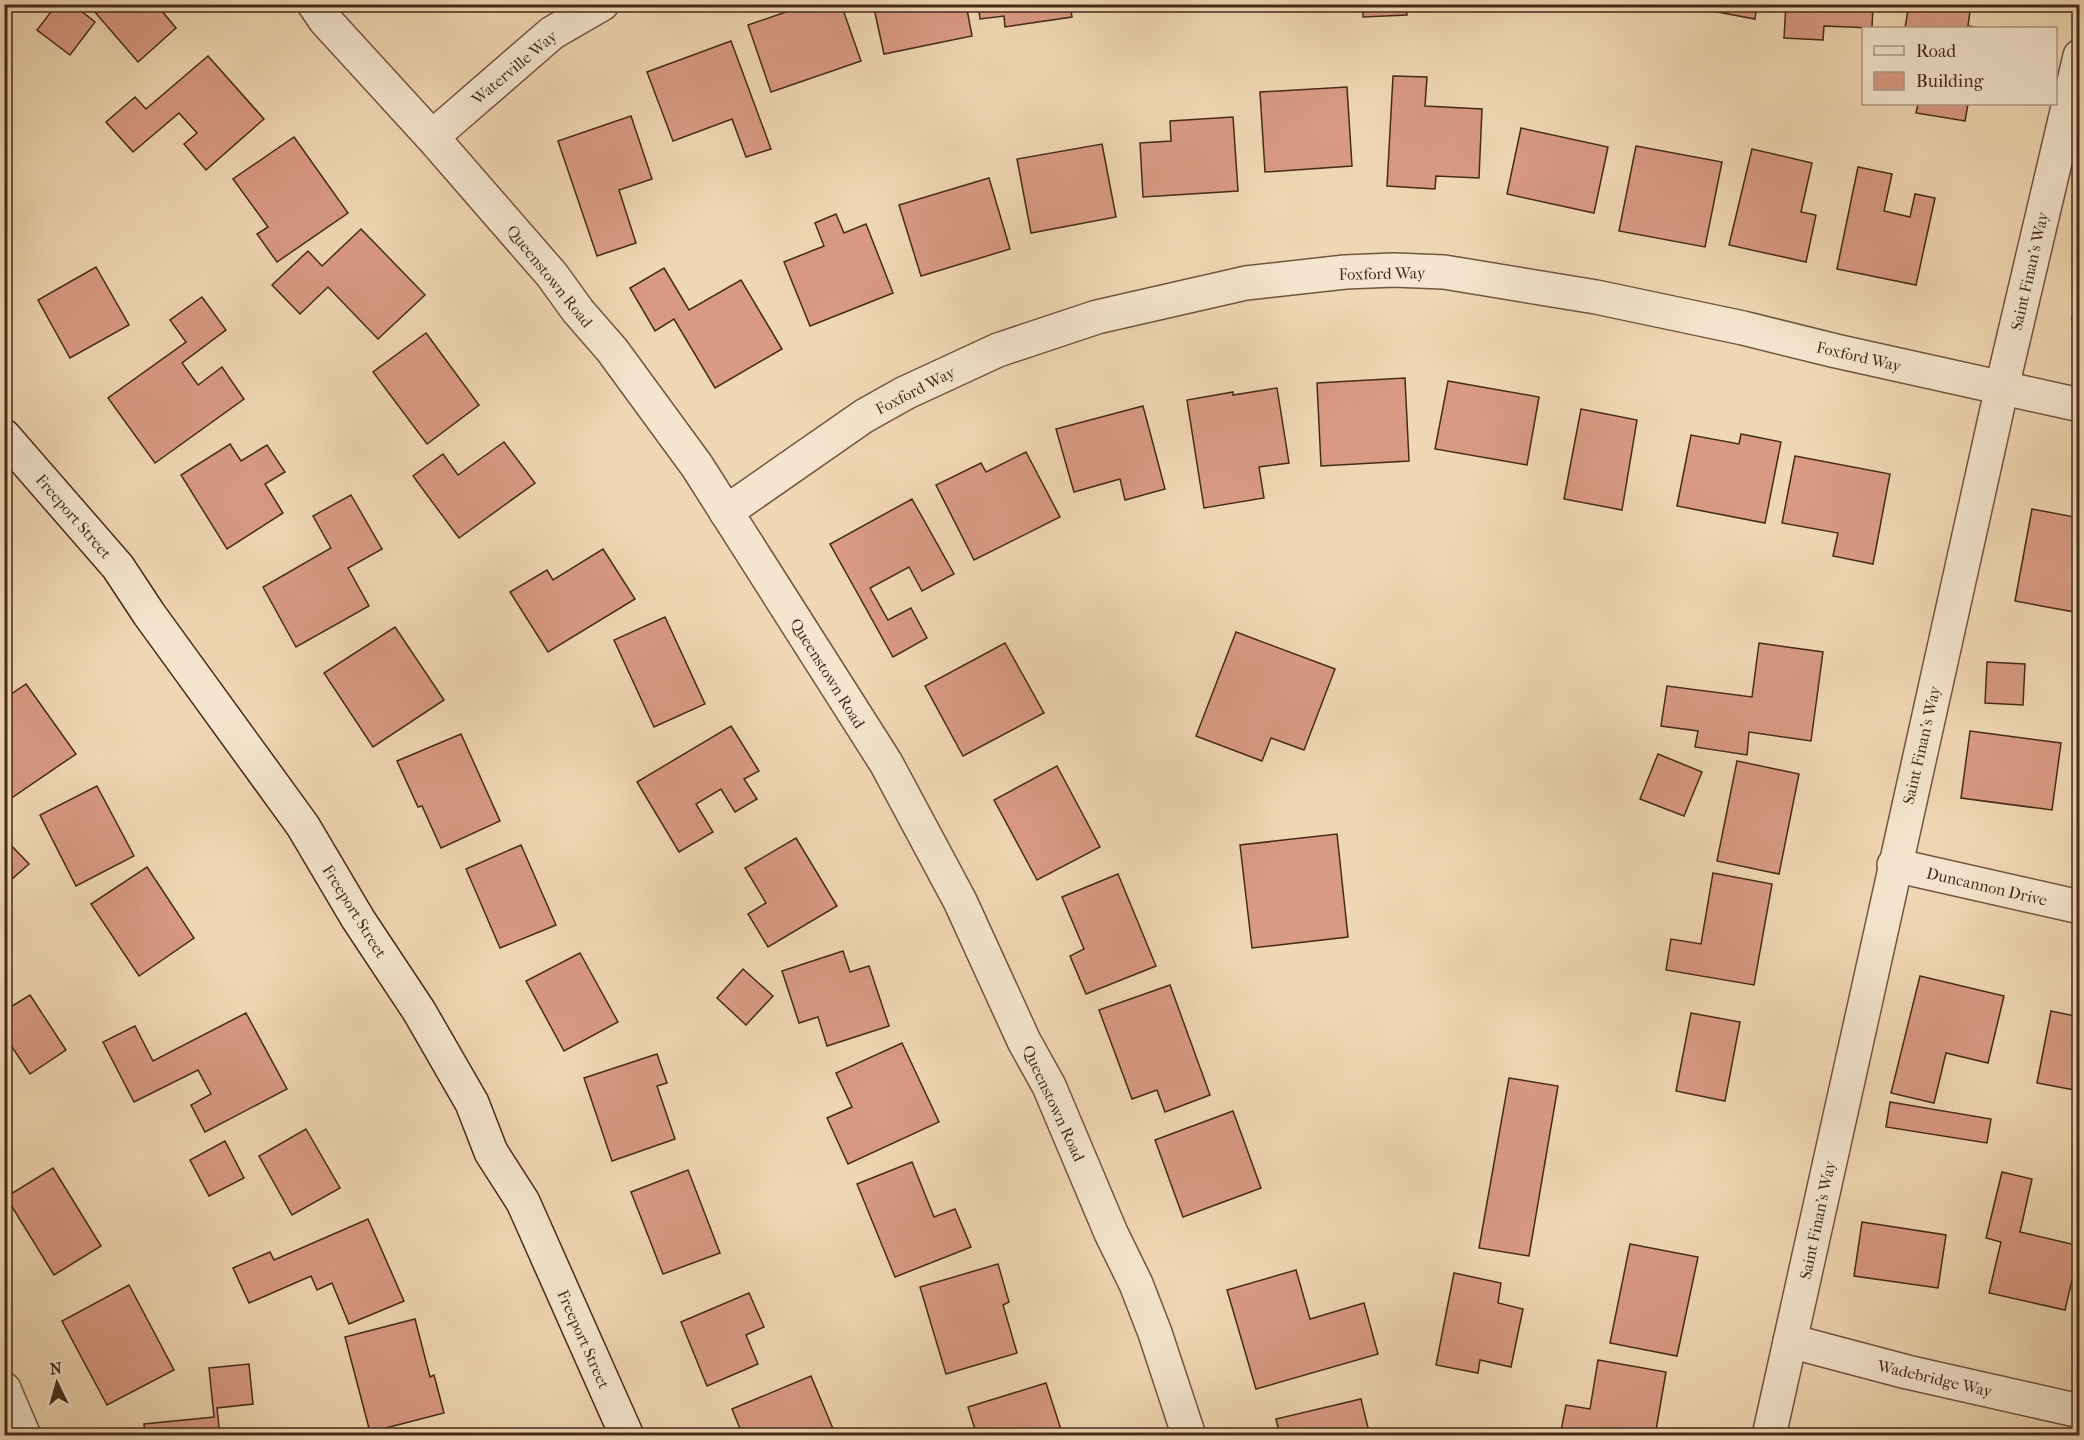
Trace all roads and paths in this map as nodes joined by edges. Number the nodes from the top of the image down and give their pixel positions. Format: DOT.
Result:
graph roads {
  1 [pos="314,4"];
  2 [pos="602,4"];
  3 [pos="2079,56"];
  4 [pos="432,137"];
  5 [pos="2002,387"];
  6 [pos="2079,405"];
  7 [pos="4,436"];
  8 [pos="726,513"];
  9 [pos="1894,866"];
  10 [pos="2079,908"];
  11 [pos="1790,1341"];
  12 [pos="4,1389"];
  13 [pos="2079,1411"];
  14 [pos="24,1436"];
  15 [pos="627,1436"];
  16 [pos="1189,1436"];
  17 [pos="1769,1436"];
  1 -- 4 [label="street, Queenstown Road"];
  2 -- 4 [label="street, Waterville Way"];
  3 -- 5 [label="street, Saint Finan's Way"];
  4 -- 8 [label="street, Queenstown Road"];
  5 -- 6 [label="street, Foxford Way"];
  5 -- 8 [label="street, Foxford Way"];
  5 -- 9 [label="street, Saint Finan's Way"];
  7 -- 15 [label="street, Freeport Street"];
  8 -- 16 [label="street, Queenstown Road"];
  9 -- 10 [label="street, Duncannon Drive"];
  9 -- 11 [label="street, Saint Finan's Way"];
  11 -- 13 [label="street, Wadebridge Way"];
  11 -- 17 [label="street, Saint Finan's Way"];
  12 -- 14 [label="street"];
}
